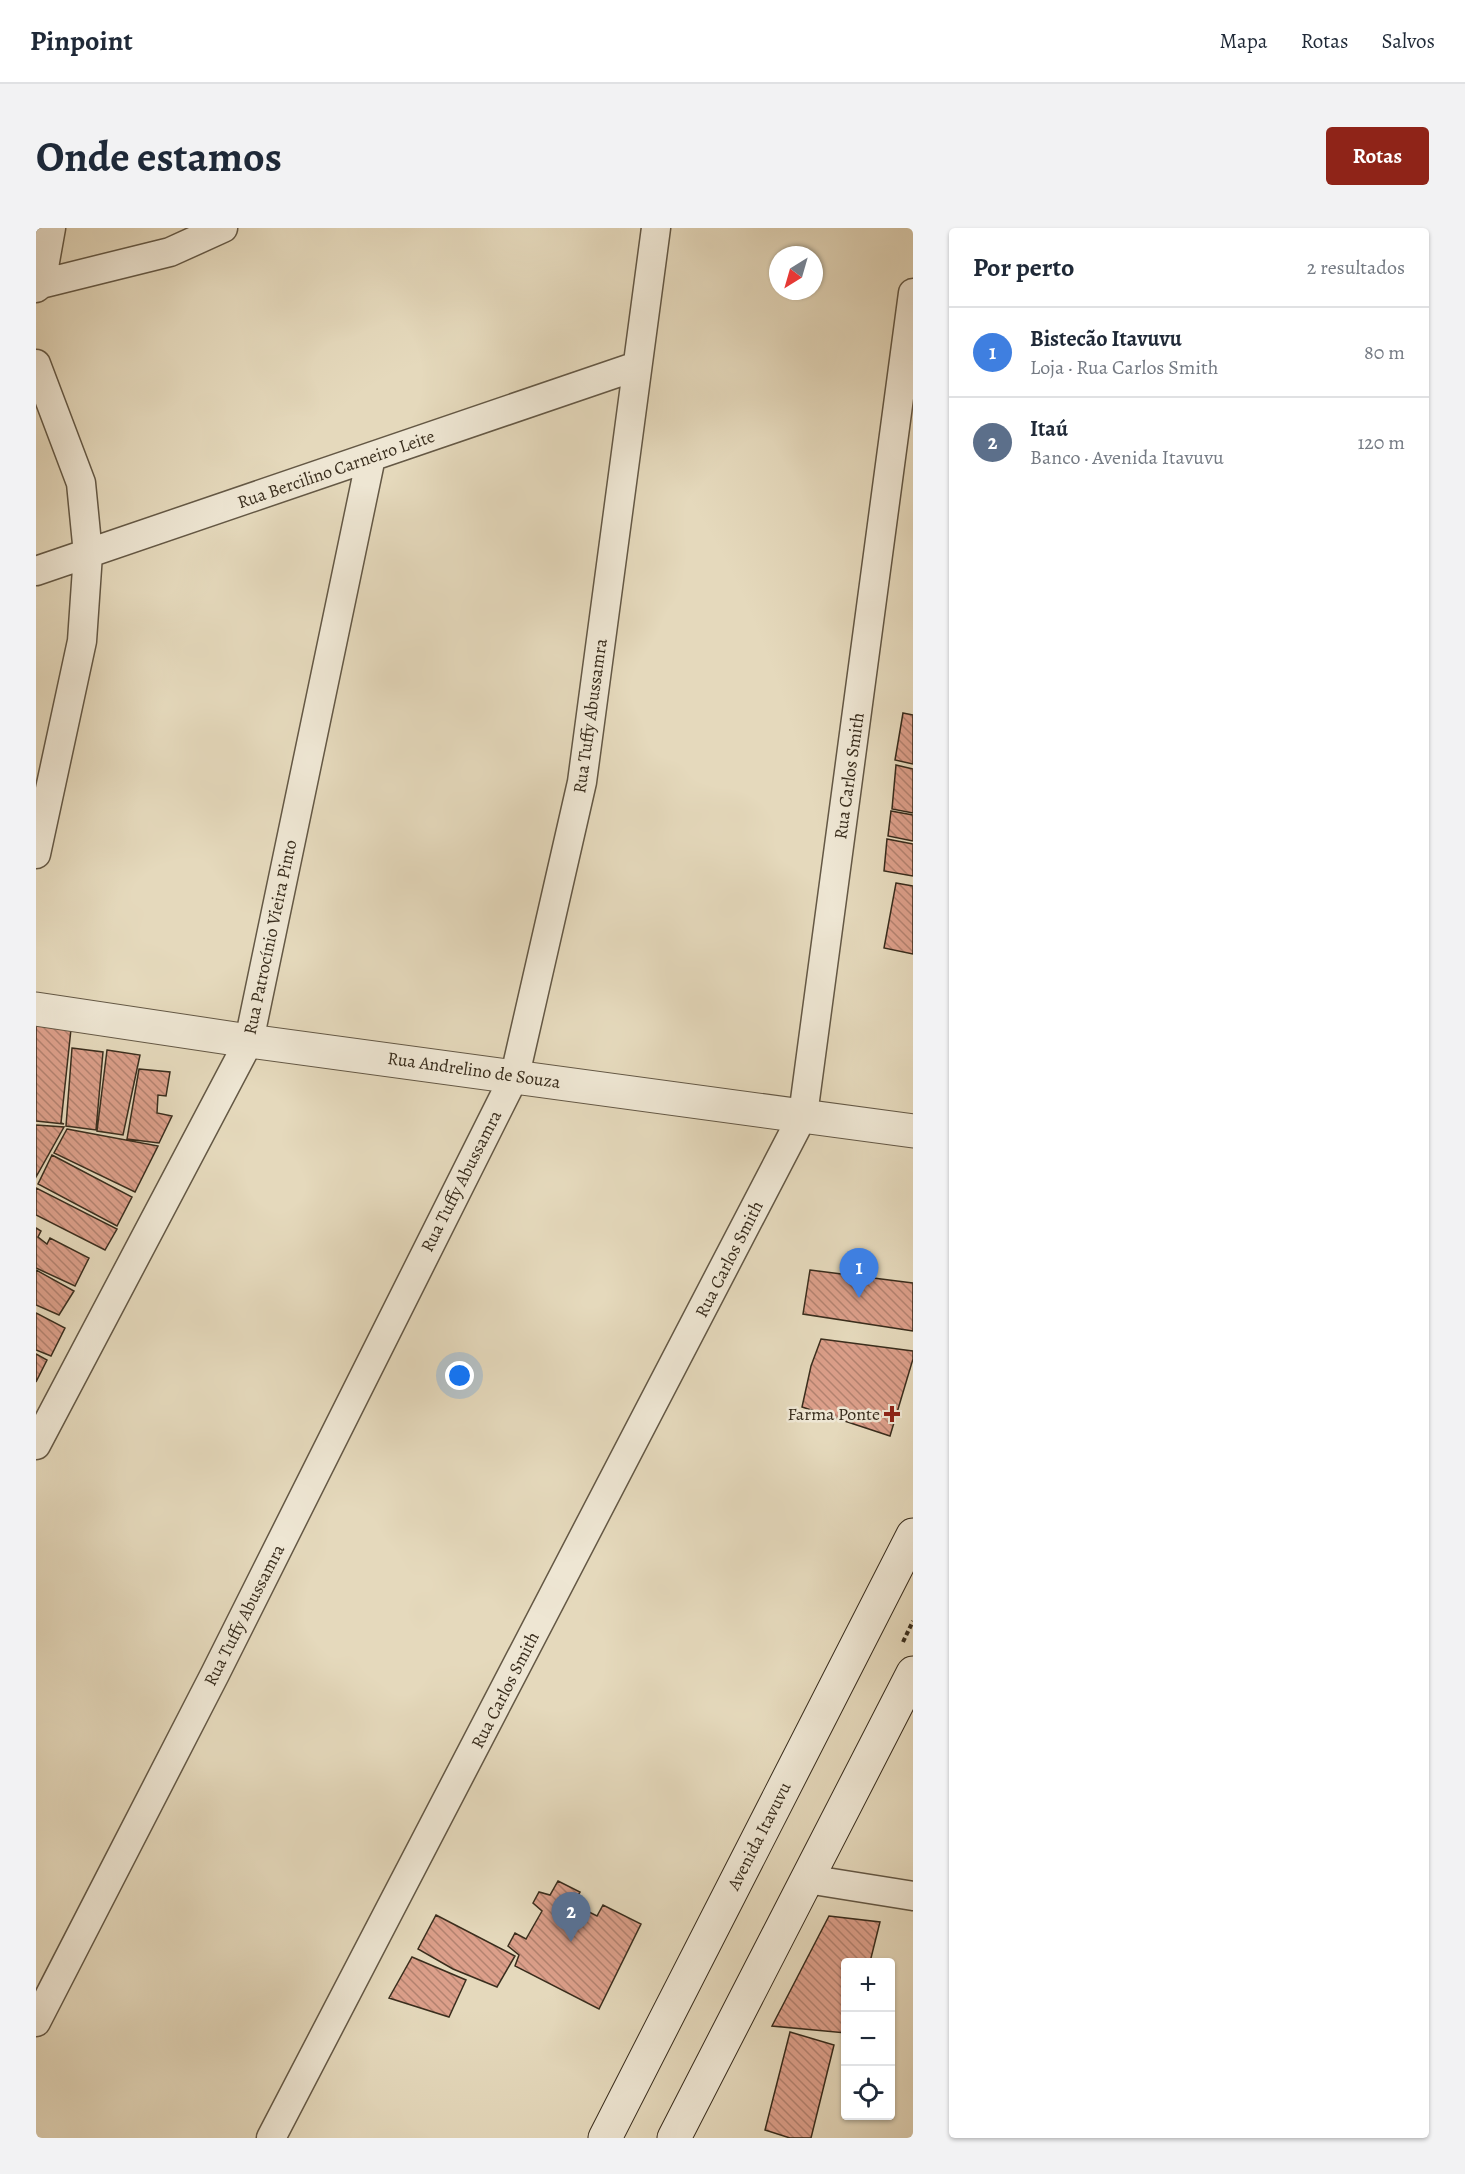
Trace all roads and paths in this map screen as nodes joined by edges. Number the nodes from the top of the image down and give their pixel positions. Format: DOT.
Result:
graph roads {
  1 [pos="51,228"];
  2 [pos="223,228"];
  3 [pos="656,228"];
  4 [pos="39,286"];
  5 [pos="913,293"];
  6 [pos="36,364"];
  7 [pos="637,366"];
  8 [pos="371,457"];
  9 [pos="88,554"];
  10 [pos="36,571"];
  11 [pos="36,854"];
  12 [pos="36,1009"];
  13 [pos="249,1041"];
  14 [pos="515,1075"];
  15 [pos="803,1115"];
  16 [pos="913,1131"];
  17 [pos="36,1445"];
  18 [pos="913,1535"];
  19 [pos="913,1673"];
  20 [pos="807,1879"];
  21 [pos="913,1896"];
  22 [pos="36,2022"];
  23 [pos="272,2138"];
  24 [pos="605,2138"];
  25 [pos="674,2138"];
  1 -- 4 [label="street"];
  2 -- 4 [label="street"];
  3 -- 7 [label="street, Rua Tuffy Abussamra"];
  5 -- 15 [label="street, Rua Carlos Smith"];
  6 -- 9 [label="street"];
  7 -- 8 [label="street, Rua Bercilino Carneiro Leite"];
  7 -- 14 [label="street, Rua Tuffy Abussamra"];
  8 -- 9 [label="street, Rua Bercilino Carneiro Leite"];
  8 -- 13 [label="street, Rua Patrocínio Vieira Pinto"];
  9 -- 10 [label="street, Rua Bercilino Carneiro Leite"];
  9 -- 11 [label="street"];
  12 -- 13 [label="main road, Rua Andrelino de Souza"];
  13 -- 14 [label="main road, Rua Andrelino de Souza"];
  13 -- 17 [label="street, Rua Patrocínio Vieira Pinto"];
  14 -- 15 [label="main road, Rua Andrelino de Souza"];
  14 -- 22 [label="street, Rua Tuffy Abussamra"];
  15 -- 16 [label="main road, Rua Andrelino de Souza"];
  15 -- 23 [label="street, Rua Carlos Smith"];
  18 -- 24 [label="main road, Avenida Itavuvu"];
  19 -- 20 [label="main road"];
  20 -- 21 [label="street"];
  20 -- 25 [label="main road"];
}
